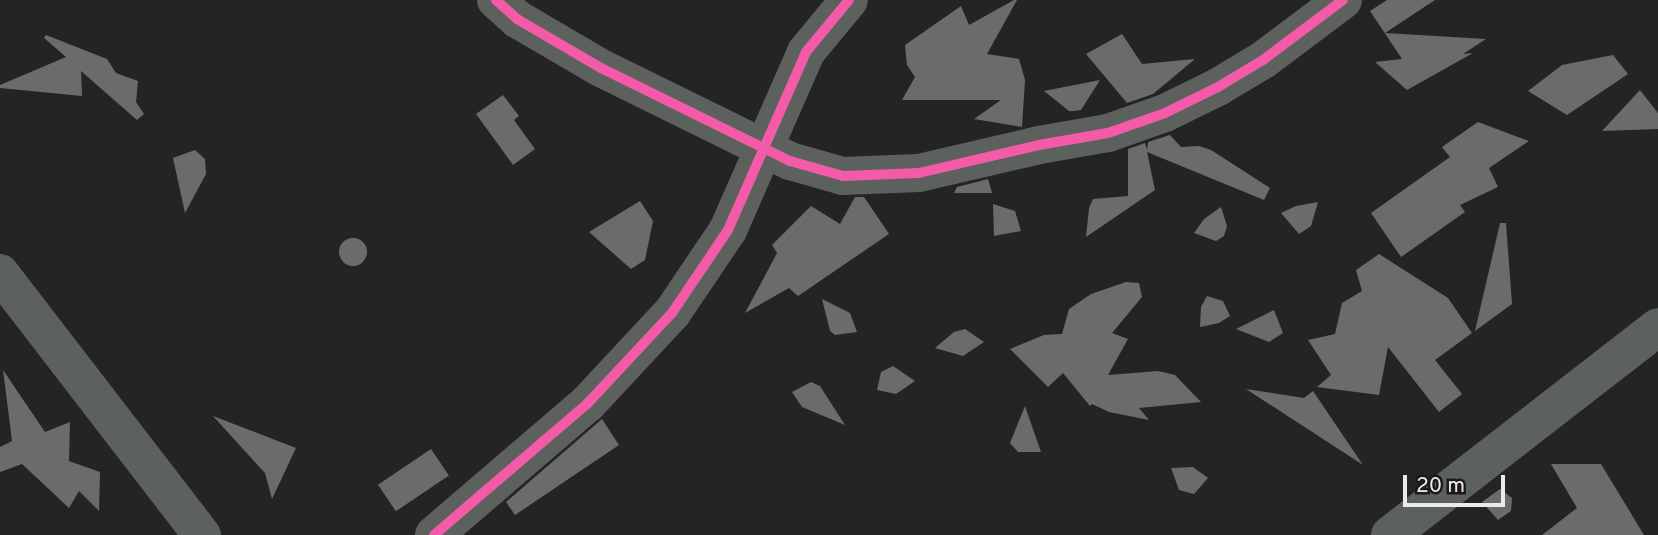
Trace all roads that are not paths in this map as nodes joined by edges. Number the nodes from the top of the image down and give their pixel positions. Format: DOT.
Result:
graph roads {
  1 [pos="496,0"];
  2 [pos="849,0"];
  3 [pos="1343,0"];
  4 [pos="764,146"];
  5 [pos="0,273"];
  6 [pos="1649,347"];
  7 [pos="202,535"];
  8 [pos="434,535"];
  9 [pos="1390,535"];
  1 -- 4 [label="street"];
  2 -- 4 [label="street"];
  3 -- 4 [label="street"];
  4 -- 8 [label="street"];
  5 -- 7 [label="street"];
  6 -- 9 [label="street"];
}
